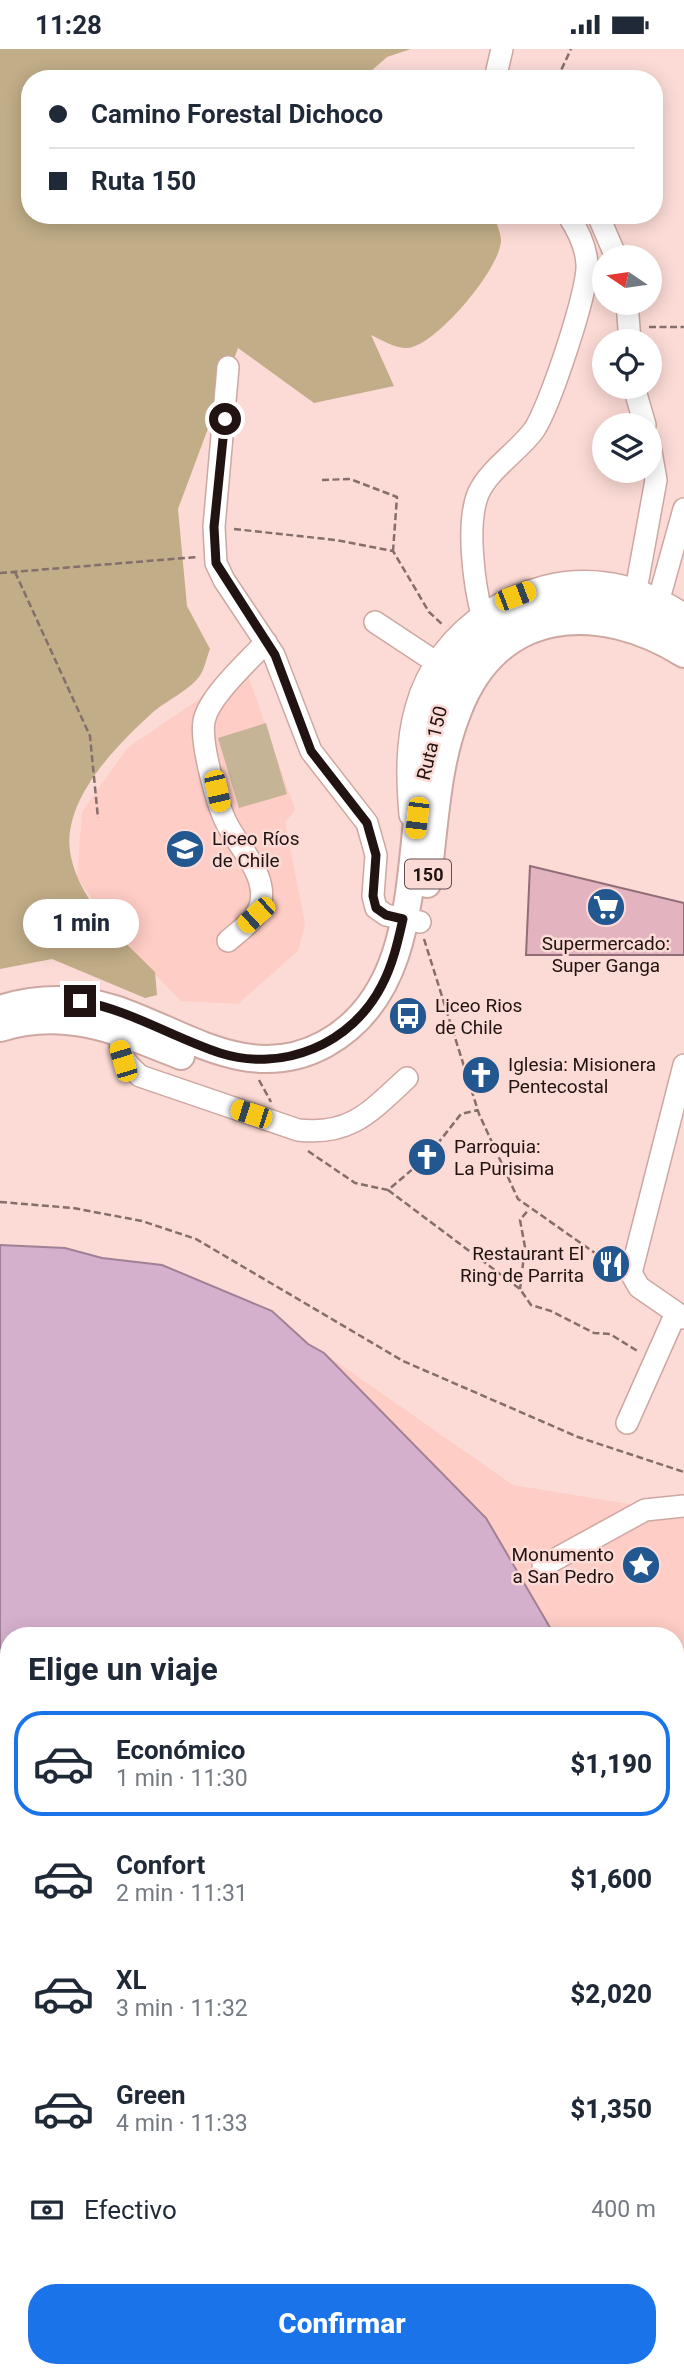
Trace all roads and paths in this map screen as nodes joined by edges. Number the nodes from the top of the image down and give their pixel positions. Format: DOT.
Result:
graph roads {
  1 [pos="502,49"];
  2 [pos="571,49"];
  3 [pos="497,70"];
  4 [pos="561,70"];
  5 [pos="573,224"];
  6 [pos="602,224"];
  7 [pos="612,245"];
  8 [pos="684,327"];
  9 [pos="662,330"];
  10 [pos="228,367"];
  11 [pos="322,480"];
  12 [pos="655,483"];
  13 [pos="684,509"];
  14 [pos="214,527"];
  15 [pos="393,551"];
  16 [pos="214,555"];
  17 [pos="15,572"];
  18 [pos="0,573"];
  19 [pos="636,590"];
  20 [pos="659,599"];
  21 [pos="684,614"];
  22 [pos="482,615"];
  23 [pos="375,622"];
  24 [pos="684,633"];
  25 [pos="457,638"];
  26 [pos="266,642"];
  27 [pos="684,654"];
  28 [pos="437,663"];
  29 [pos="97,818"];
  30 [pos="414,844"];
  31 [pos="412,920"];
  32 [pos="228,941"];
  33 [pos="0,1009"];
  34 [pos="0,1028"];
  35 [pos="121,1032"];
  36 [pos="684,1065"];
  37 [pos="257,1078"];
  38 [pos="407,1078"];
  39 [pos="478,1109"];
  40 [pos="285,1126"];
  41 [pos="387,1190"];
  42 [pos="0,1202"];
  43 [pos="529,1209"];
  44 [pos="632,1278"];
  45 [pos="520,1289"];
  46 [pos="680,1315"];
  47 [pos="654,1361"];
  48 [pos="627,1423"];
  49 [pos="684,1472"];
  50 [pos="684,1506"];
  51 [pos="543,1566"];
  1 -- 3 [label="street"];
  2 -- 4 [label="path"];
  5 -- 22 [label="street"];
  6 -- 7 [label="street"];
  8 -- 9 [label="path"];
  10 -- 14 [label="street"];
  11 -- 15 [label="path"];
  12 -- 19 [label="street"];
  13 -- 20 [label="street"];
  14 -- 15 [label="path"];
  14 -- 16 [label="street"];
  15 -- 25 [label="path"];
  16 -- 17 [label="path"];
  16 -- 26 [label="street"];
  17 -- 18 [label="path"];
  17 -- 29 [label="path"];
  19 -- 20 [label="street"];
  19 -- 22 [label="street"];
  20 -- 21 [label="street"];
  22 -- 25 [label="street"];
  23 -- 28 [label="street"];
  24 -- 30 [label="main road, Ruta 150 / 150"];
  25 -- 28 [label="street"];
  26 -- 31 [label="street"];
  26 -- 32 [label="street"];
  27 -- 31 [label="main road, Ruta 150 / 150"];
  28 -- 30 [label="street"];
  30 -- 31 [label="main road, Ruta 150 / 150"];
  31 -- 33 [label="main road, Ruta 150 / 150"];
  31 -- 37 [label="main road, Ruta 150 / 150"];
  31 -- 39 [label="path"];
  34 -- 35 [label="main road, Ruta 150 / 150"];
  35 -- 37 [label="main road, Ruta 150 / 150"];
  35 -- 40 [label="street"];
  36 -- 44 [label="street"];
  37 -- 40 [label="path"];
  38 -- 40 [label="street"];
  39 -- 41 [label="path"];
  39 -- 43 [label="path"];
  40 -- 41 [label="path"];
  41 -- 45 [label="path"];
  42 -- 49 [label="path"];
  43 -- 44 [label="path"];
  43 -- 45 [label="path"];
  44 -- 46 [label="street"];
  45 -- 47 [label="path"];
  46 -- 47 [label="street"];
  47 -- 48 [label="street"];
  50 -- 51 [label="street"];
}
